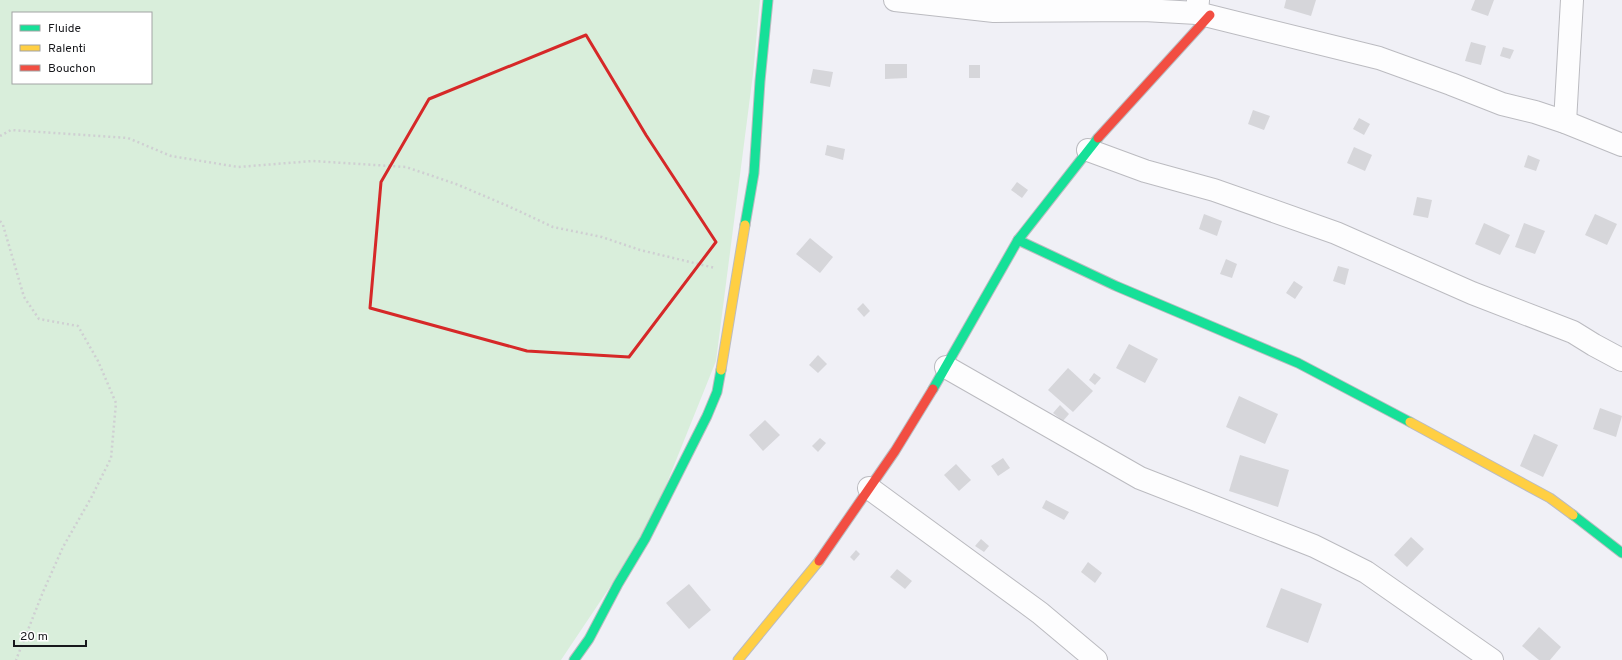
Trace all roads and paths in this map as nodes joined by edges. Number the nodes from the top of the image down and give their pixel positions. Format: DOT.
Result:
graph roads {
  1 [pos="768,0"];
  2 [pos="895,0"];
  3 [pos="1572,0"];
  4 [pos="1202,10"];
  5 [pos="1565,122"];
  6 [pos="0,136"];
  7 [pos="1622,145"];
  8 [pos="1088,150"];
  9 [pos="0,221"];
  10 [pos="1018,240"];
  11 [pos="737,274"];
  12 [pos="1622,360"];
  13 [pos="946,367"];
  14 [pos="869,488"];
  15 [pos="1622,553"];
  16 [pos="16,660"];
  17 [pos="574,660"];
  18 [pos="738,660"];
  19 [pos="1096,660"];
  20 [pos="1492,660"];
  1 -- 11 [label="street"];
  2 -- 4 [label="street"];
  3 -- 5 [label="street"];
  4 -- 5 [label="street"];
  4 -- 8 [label="street"];
  5 -- 7 [label="street"];
  6 -- 11 [label="path"];
  8 -- 10 [label="street"];
  8 -- 12 [label="street"];
  9 -- 16 [label="path"];
  10 -- 13 [label="street"];
  10 -- 15 [label="street"];
  11 -- 17 [label="street"];
  13 -- 14 [label="street"];
  13 -- 20 [label="street"];
  14 -- 18 [label="street"];
  14 -- 19 [label="street"];
}
